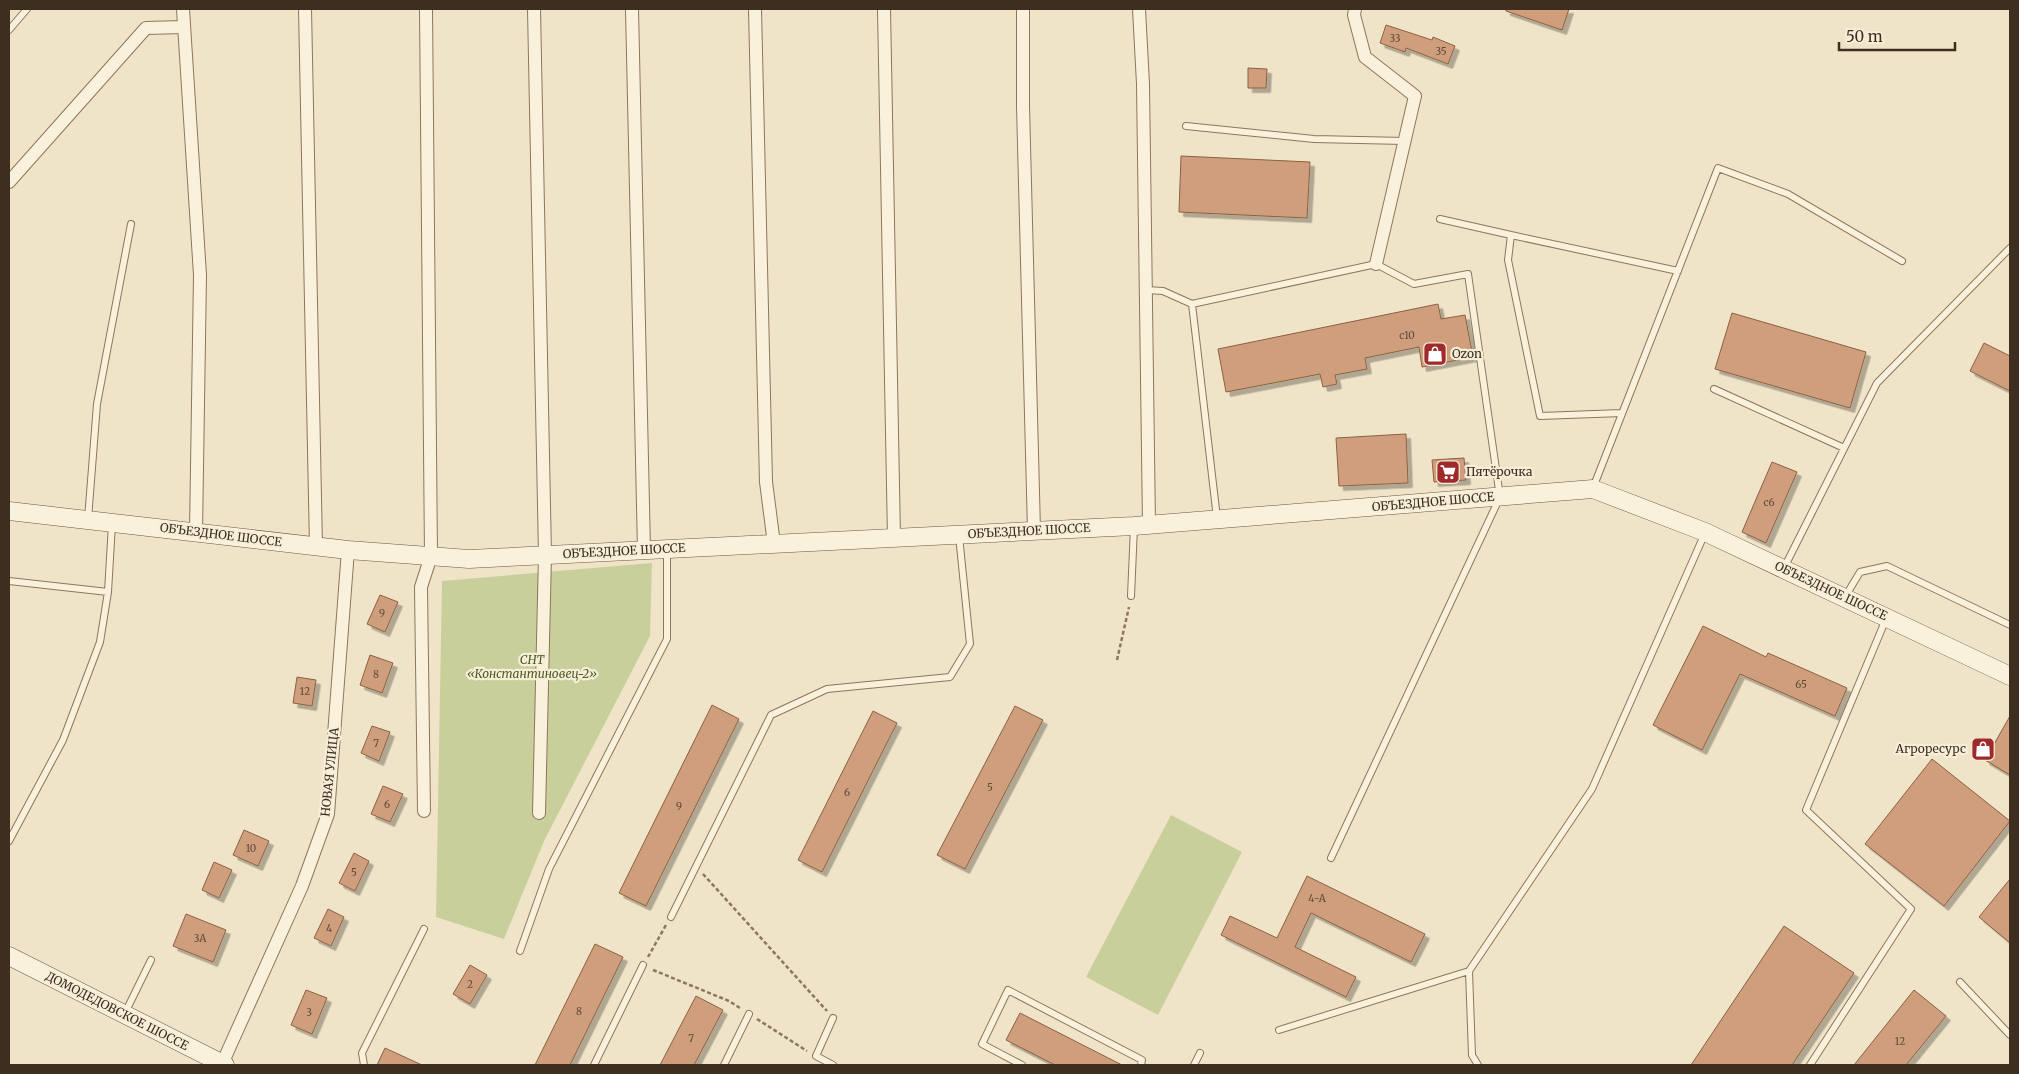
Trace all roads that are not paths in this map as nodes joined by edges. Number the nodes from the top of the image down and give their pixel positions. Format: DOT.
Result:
graph roads {
  1 [pos="27,9"];
  2 [pos="183,9"];
  3 [pos="305,9"];
  4 [pos="426,9"];
  5 [pos="534,9"];
  6 [pos="632,9"];
  7 [pos="756,9"];
  8 [pos="884,9"];
  9 [pos="1023,9"];
  10 [pos="1140,9"];
  11 [pos="1355,9"];
  12 [pos="184,27"];
  13 [pos="9,30"];
  14 [pos="1186,126"];
  15 [pos="1405,141"];
  16 [pos="9,182"];
  17 [pos="1440,219"];
  18 [pos="131,224"];
  19 [pos="1511,235"];
  20 [pos="2010,248"];
  21 [pos="1902,261"];
  22 [pos="1376,264"];
  23 [pos="1678,271"];
  24 [pos="1146,290"];
  25 [pos="1192,304"];
  26 [pos="1714,389"];
  27 [pos="1622,414"];
  28 [pos="1844,448"];
  29 [pos="1593,489"];
  30 [pos="1500,497"];
  31 [pos="9,511"];
  32 [pos="88,520"];
  33 [pos="1218,520"];
  34 [pos="112,523"];
  35 [pos="1141,526"];
  36 [pos="1034,531"];
  37 [pos="196,532"];
  38 [pos="1705,532"];
  39 [pos="959,535"];
  40 [pos="894,538"];
  41 [pos="774,544"];
  42 [pos="316,547"];
  43 [pos="667,549"];
  44 [pos="348,550"];
  45 [pos="644,550"];
  46 [pos="545,555"];
  47 [pos="431,556"];
  48 [pos="1783,569"];
  49 [pos="9,581"];
  50 [pos="108,592"];
  51 [pos="1131,596"];
  52 [pos="1845,598"];
  53 [pos="1886,618"];
  54 [pos="2010,625"];
  55 [pos="2010,676"];
  56 [pos="424,811"];
  57 [pos="539,813"];
  58 [pos="9,841"];
  59 [pos="1330,858"];
  60 [pos="670,917"];
  61 [pos="424,928"];
  62 [pos="520,951"];
  63 [pos="9,956"];
  64 [pos="151,960"];
  65 [pos="644,965"];
  66 [pos="1468,971"];
  67 [pos="1960,982"];
  68 [pos="124,1014"];
  69 [pos="749,1014"];
  70 [pos="833,1018"];
  71 [pos="1279,1030"];
  72 [pos="2010,1035"];
  73 [pos="1200,1053"];
  74 [pos="224,1065"];
  75 [pos="364,1065"];
  76 [pos="594,1065"];
  77 [pos="724,1065"];
  78 [pos="833,1065"];
  79 [pos="1022,1065"];
  80 [pos="1141,1065"];
  81 [pos="1194,1065"];
  82 [pos="1478,1065"];
  83 [pos="1810,1065"];
  1 -- 13 [label="lane"];
  2 -- 12 [label="street"];
  3 -- 42 [label="street"];
  4 -- 47 [label="street"];
  5 -- 46 [label="street"];
  6 -- 45 [label="street"];
  7 -- 41 [label="street"];
  8 -- 40 [label="street"];
  9 -- 36 [label="street"];
  10 -- 24 [label="street"];
  11 -- 15 [label="street"];
  12 -- 16 [label="street"];
  12 -- 37 [label="street"];
  14 -- 15 [label="lane"];
  15 -- 22 [label="street"];
  17 -- 19 [label="lane"];
  18 -- 32 [label="lane"];
  19 -- 23 [label="lane"];
  19 -- 27 [label="lane"];
  20 -- 28 [label="lane"];
  21 -- 23 [label="lane"];
  22 -- 25 [label="lane"];
  22 -- 30 [label="lane"];
  23 -- 27 [label="lane"];
  24 -- 25 [label="lane"];
  24 -- 35 [label="street"];
  25 -- 33 [label="lane"];
  26 -- 28 [label="lane"];
  27 -- 29 [label="lane"];
  28 -- 48 [label="lane"];
  29 -- 30 [label="main road, ОБЪЕЗДНОЕ ШОССЕ"];
  29 -- 38 [label="main road, ОБЪЕЗДНОЕ ШОССЕ"];
  30 -- 33 [label="main road, ОБЪЕЗДНОЕ ШОССЕ"];
  30 -- 59 [label="lane"];
  31 -- 32 [label="main road, ОБЪЕЗДНОЕ ШОССЕ"];
  32 -- 34 [label="main road, ОБЪЕЗДНОЕ ШОССЕ"];
  33 -- 35 [label="main road, ОБЪЕЗДНОЕ ШОССЕ"];
  34 -- 37 [label="main road, ОБЪЕЗДНОЕ ШОССЕ"];
  34 -- 50 [label="lane"];
  35 -- 36 [label="main road, ОБЪЕЗДНОЕ ШОССЕ"];
  35 -- 51 [label="lane"];
  36 -- 39 [label="main road, ОБЪЕЗДНОЕ ШОССЕ"];
  37 -- 42 [label="main road, ОБЪЕЗДНОЕ ШОССЕ"];
  38 -- 48 [label="main road, ОБЪЕЗДНОЕ ШОССЕ"];
  38 -- 66 [label="lane"];
  39 -- 40 [label="main road, ОБЪЕЗДНОЕ ШОССЕ"];
  39 -- 60 [label="lane"];
  40 -- 41 [label="main road, ОБЪЕЗДНОЕ ШОССЕ"];
  41 -- 43 [label="main road, ОБЪЕЗДНОЕ ШОССЕ"];
  42 -- 44 [label="main road, ОБЪЕЗДНОЕ ШОССЕ"];
  43 -- 45 [label="main road, ОБЪЕЗДНОЕ ШОССЕ"];
  43 -- 62 [label="lane"];
  44 -- 47 [label="main road, ОБЪЕЗДНОЕ ШОССЕ"];
  44 -- 74 [label="street, НОВАЯ УЛИЦА"];
  45 -- 46 [label="main road, ОБЪЕЗДНОЕ ШОССЕ"];
  46 -- 47 [label="main road, ОБЪЕЗДНОЕ ШОССЕ"];
  46 -- 57 [label="street"];
  47 -- 56 [label="street"];
  48 -- 52 [label="main road, ОБЪЕЗДНОЕ ШОССЕ"];
  49 -- 50 [label="lane"];
  50 -- 58 [label="lane"];
  52 -- 53 [label="main road, ОБЪЕЗДНОЕ ШОССЕ"];
  52 -- 54 [label="lane"];
  53 -- 55 [label="main road, ОБЪЕЗДНОЕ ШОССЕ"];
  53 -- 83 [label="lane"];
  61 -- 75 [label="lane"];
  63 -- 68 [label="main road, ДОМОДЕДОВСКОЕ ШОССЕ"];
  64 -- 68 [label="lane"];
  65 -- 76 [label="lane"];
  66 -- 71 [label="lane"];
  66 -- 82 [label="lane"];
  67 -- 72 [label="lane"];
  68 -- 74 [label="main road, ДОМОДЕДОВСКОЕ ШОССЕ"];
  69 -- 77 [label="lane"];
  70 -- 78 [label="lane"];
  73 -- 81 [label="lane"];
  79 -- 80 [label="lane"];
}
